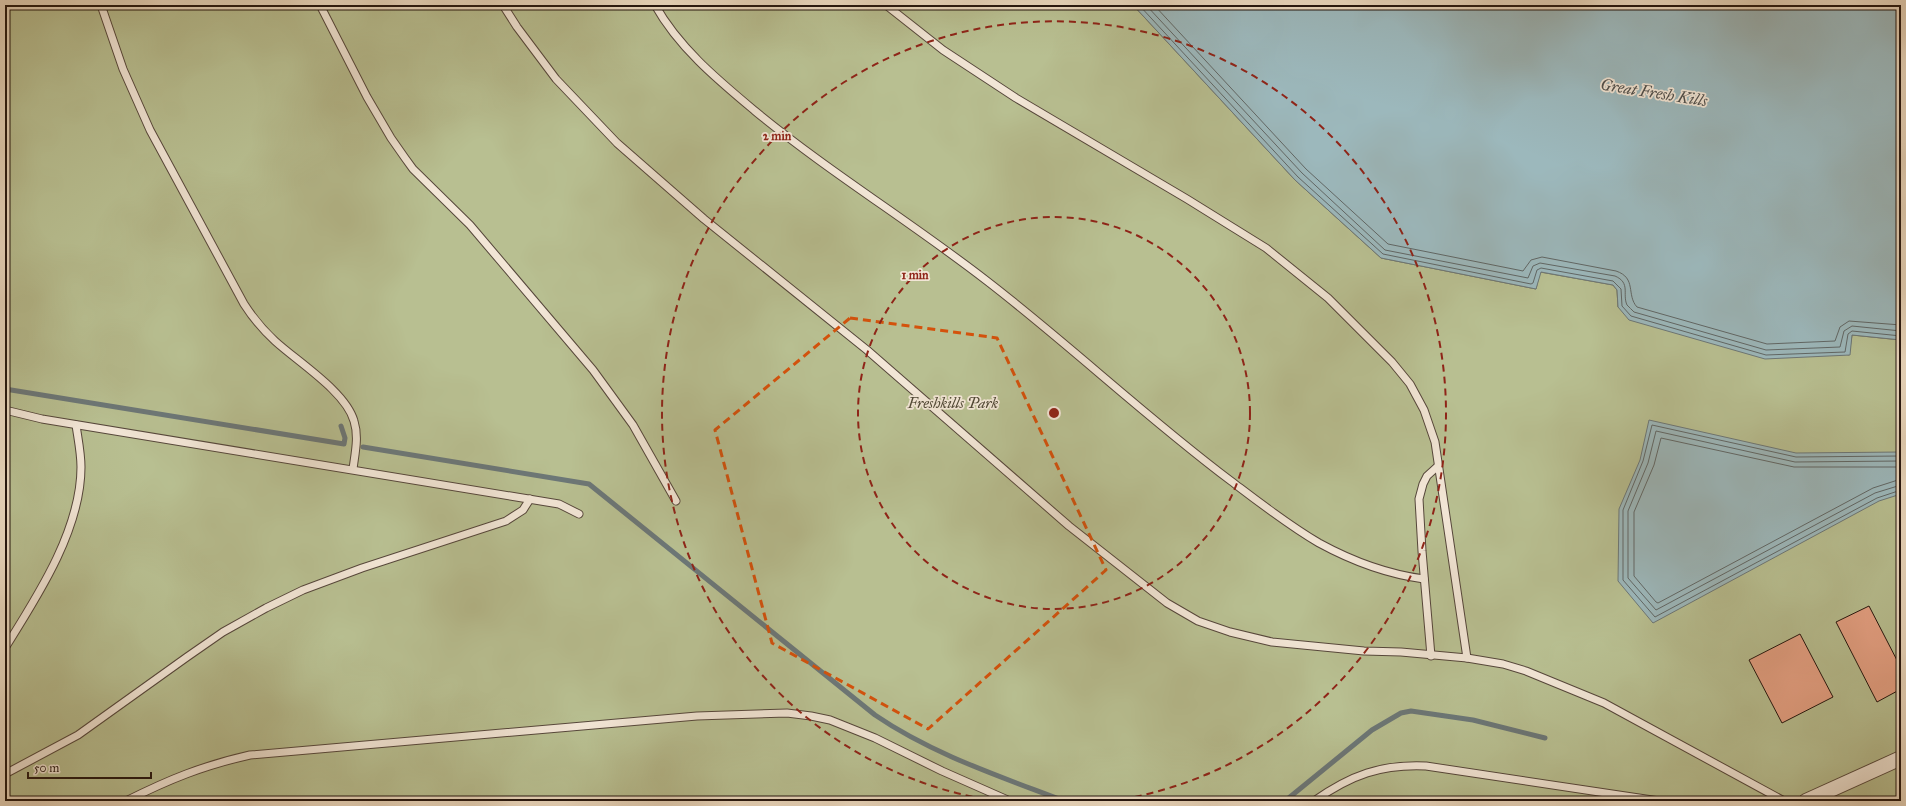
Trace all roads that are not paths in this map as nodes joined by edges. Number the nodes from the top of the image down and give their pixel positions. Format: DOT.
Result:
graph roads {
  1 [pos="101,5"];
  2 [pos="320,5"];
  3 [pos="504,5"];
  4 [pos="656,5"];
  5 [pos="886,5"];
  6 [pos="5,410"];
  7 [pos="76,425"];
  8 [pos="1438,466"];
  9 [pos="353,469"];
  10 [pos="530,499"];
  11 [pos="676,501"];
  12 [pos="579,514"];
  13 [pos="1424,579"];
  14 [pos="5,648"];
  15 [pos="1431,656"];
  16 [pos="1467,658"];
  17 [pos="1901,758"];
  18 [pos="5,774"];
  19 [pos="126,801"];
  20 [pos="1010,801"];
  21 [pos="1314,801"];
  22 [pos="1659,801"];
  23 [pos="1784,801"];
  24 [pos="1806,801"];
  1 -- 9 [label="lane"];
  2 -- 11 [label="lane"];
  3 -- 15 [label="lane"];
  4 -- 13 [label="lane"];
  5 -- 8 [label="lane"];
  6 -- 7 [label="lane"];
  7 -- 9 [label="lane"];
  7 -- 14 [label="lane"];
  8 -- 13 [label="lane"];
  8 -- 16 [label="lane"];
  9 -- 10 [label="lane"];
  10 -- 12 [label="lane"];
  10 -- 18 [label="lane"];
  13 -- 15 [label="lane"];
  15 -- 16 [label="lane"];
  16 -- 23 [label="lane"];
  17 -- 24 [label="street"];
  19 -- 20 [label="lane"];
  21 -- 22 [label="lane"];
}
